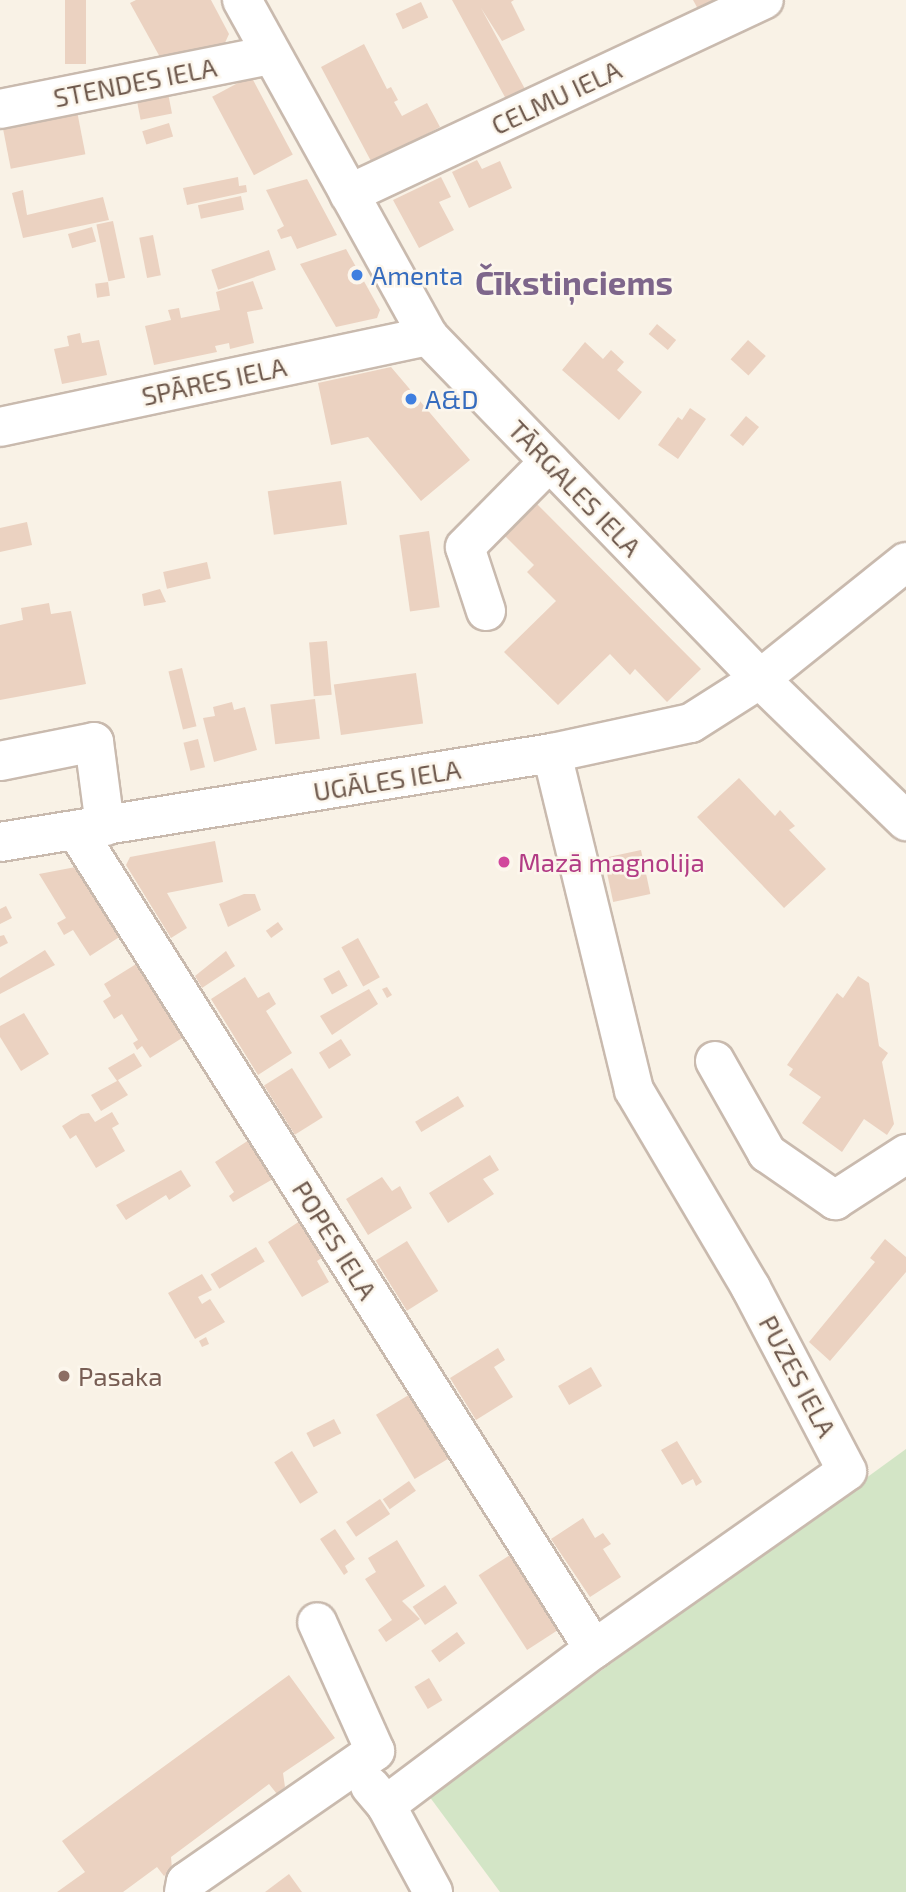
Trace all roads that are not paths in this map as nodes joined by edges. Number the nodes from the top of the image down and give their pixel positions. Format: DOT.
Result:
graph roads {
  1 [pos="242,0"];
  2 [pos="764,0"];
  3 [pos="270,55"];
  4 [pos="0,108"];
  5 [pos="349,194"];
  6 [pos="428,336"];
  7 [pos="0,427"];
  8 [pos="549,461"];
  9 [pos="906,562"];
  10 [pos="485,611"];
  11 [pos="760,679"];
  12 [pos="552,753"];
  13 [pos="0,761"];
  14 [pos="906,821"];
  15 [pos="91,828"];
  16 [pos="0,842"];
  17 [pos="715,1061"];
  18 [pos="906,1154"];
  19 [pos="317,1622"];
  20 [pos="594,1649"];
  21 [pos="353,1765"];
  22 [pos="386,1805"];
  23 [pos="184,1892"];
  24 [pos="433,1892"];
  1 -- 3 [label="street, TĀRGALES IELA"];
  2 -- 5 [label="street, CELMU IELA"];
  3 -- 4 [label="street, STENDES IELA"];
  3 -- 5 [label="street, TĀRGALES IELA"];
  5 -- 6 [label="street, TĀRGALES IELA"];
  6 -- 7 [label="street, SPĀRES IELA"];
  6 -- 8 [label="street, TĀRGALES IELA"];
  8 -- 10 [label="street"];
  8 -- 11 [label="street, TĀRGALES IELA"];
  9 -- 11 [label="street, UGĀLES IELA"];
  11 -- 12 [label="street, UGĀLES IELA"];
  11 -- 14 [label="street, TĀRGALES IELA"];
  12 -- 15 [label="street, UGĀLES IELA"];
  12 -- 20 [label="street, PUZES IELA"];
  13 -- 15 [label="street"];
  15 -- 16 [label="street, UGĀLES IELA"];
  15 -- 20 [label="street, POPES IELA"];
  17 -- 18 [label="street"];
  19 -- 21 [label="street"];
  20 -- 22 [label="street, PUZES IELA"];
  21 -- 22 [label="street"];
  21 -- 23 [label="street"];
  22 -- 24 [label="street"];
}
